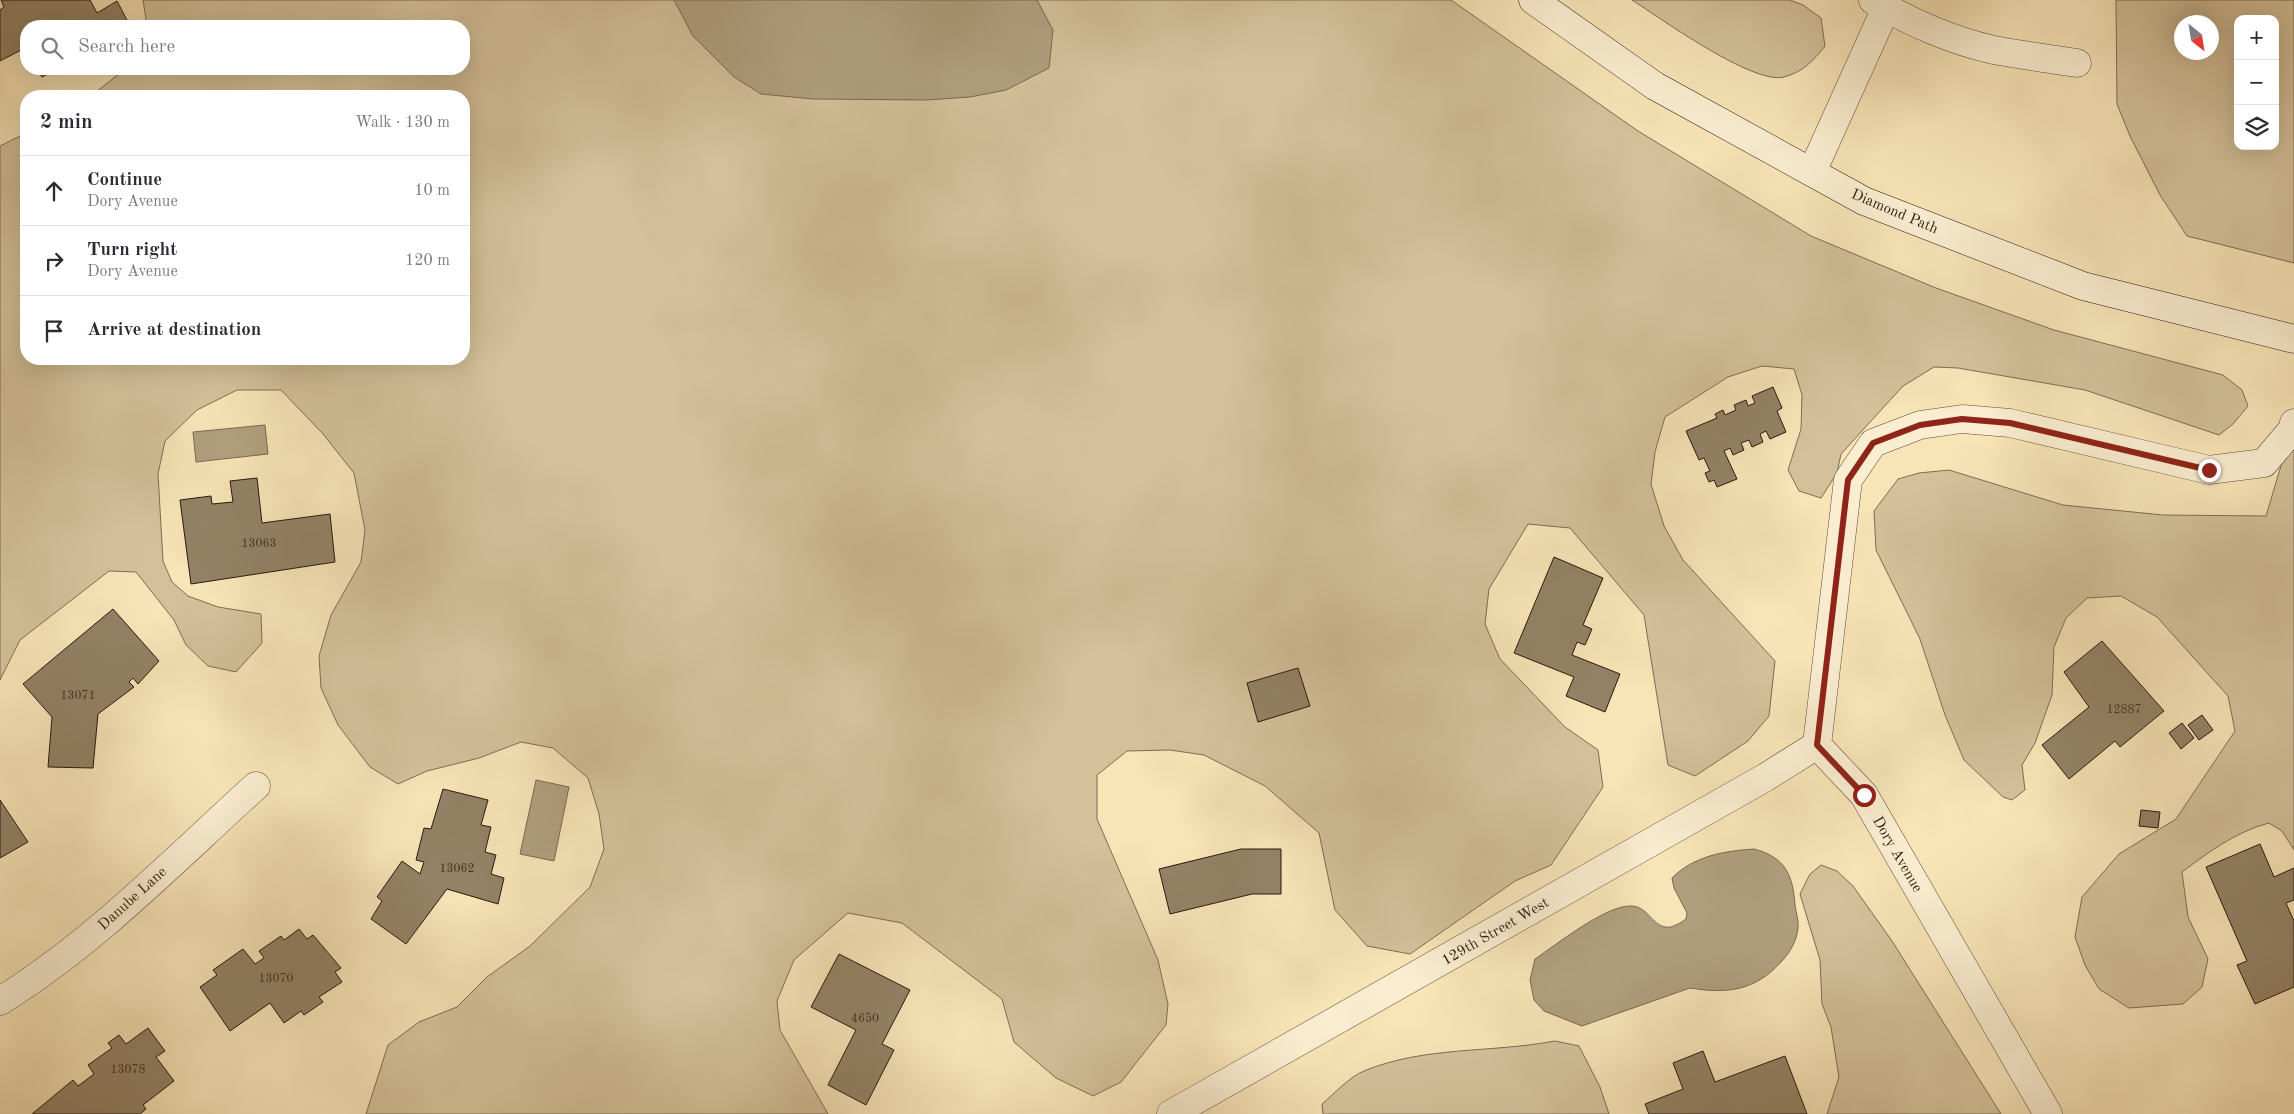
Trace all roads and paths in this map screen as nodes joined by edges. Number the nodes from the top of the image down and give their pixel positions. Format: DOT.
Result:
graph roads {
  1 [pos="1533,0"];
  2 [pos="1880,4"];
  3 [pos="2077,63"];
  4 [pos="1812,172"];
  5 [pos="2294,339"];
  6 [pos="2294,423"];
  7 [pos="1817,745"];
  8 [pos="256,786"];
  9 [pos="0,1001"];
  10 [pos="1171,1114"];
  11 [pos="2048,1114"];
  1 -- 4 [label="street, Diamond Path"];
  2 -- 3 [label="street"];
  2 -- 4 [label="street"];
  4 -- 5 [label="street, Diamond Path"];
  6 -- 7 [label="street"];
  7 -- 10 [label="street, 129th Street West"];
  7 -- 11 [label="street, Dory Avenue"];
  8 -- 9 [label="street, Danube Lane"];
}
